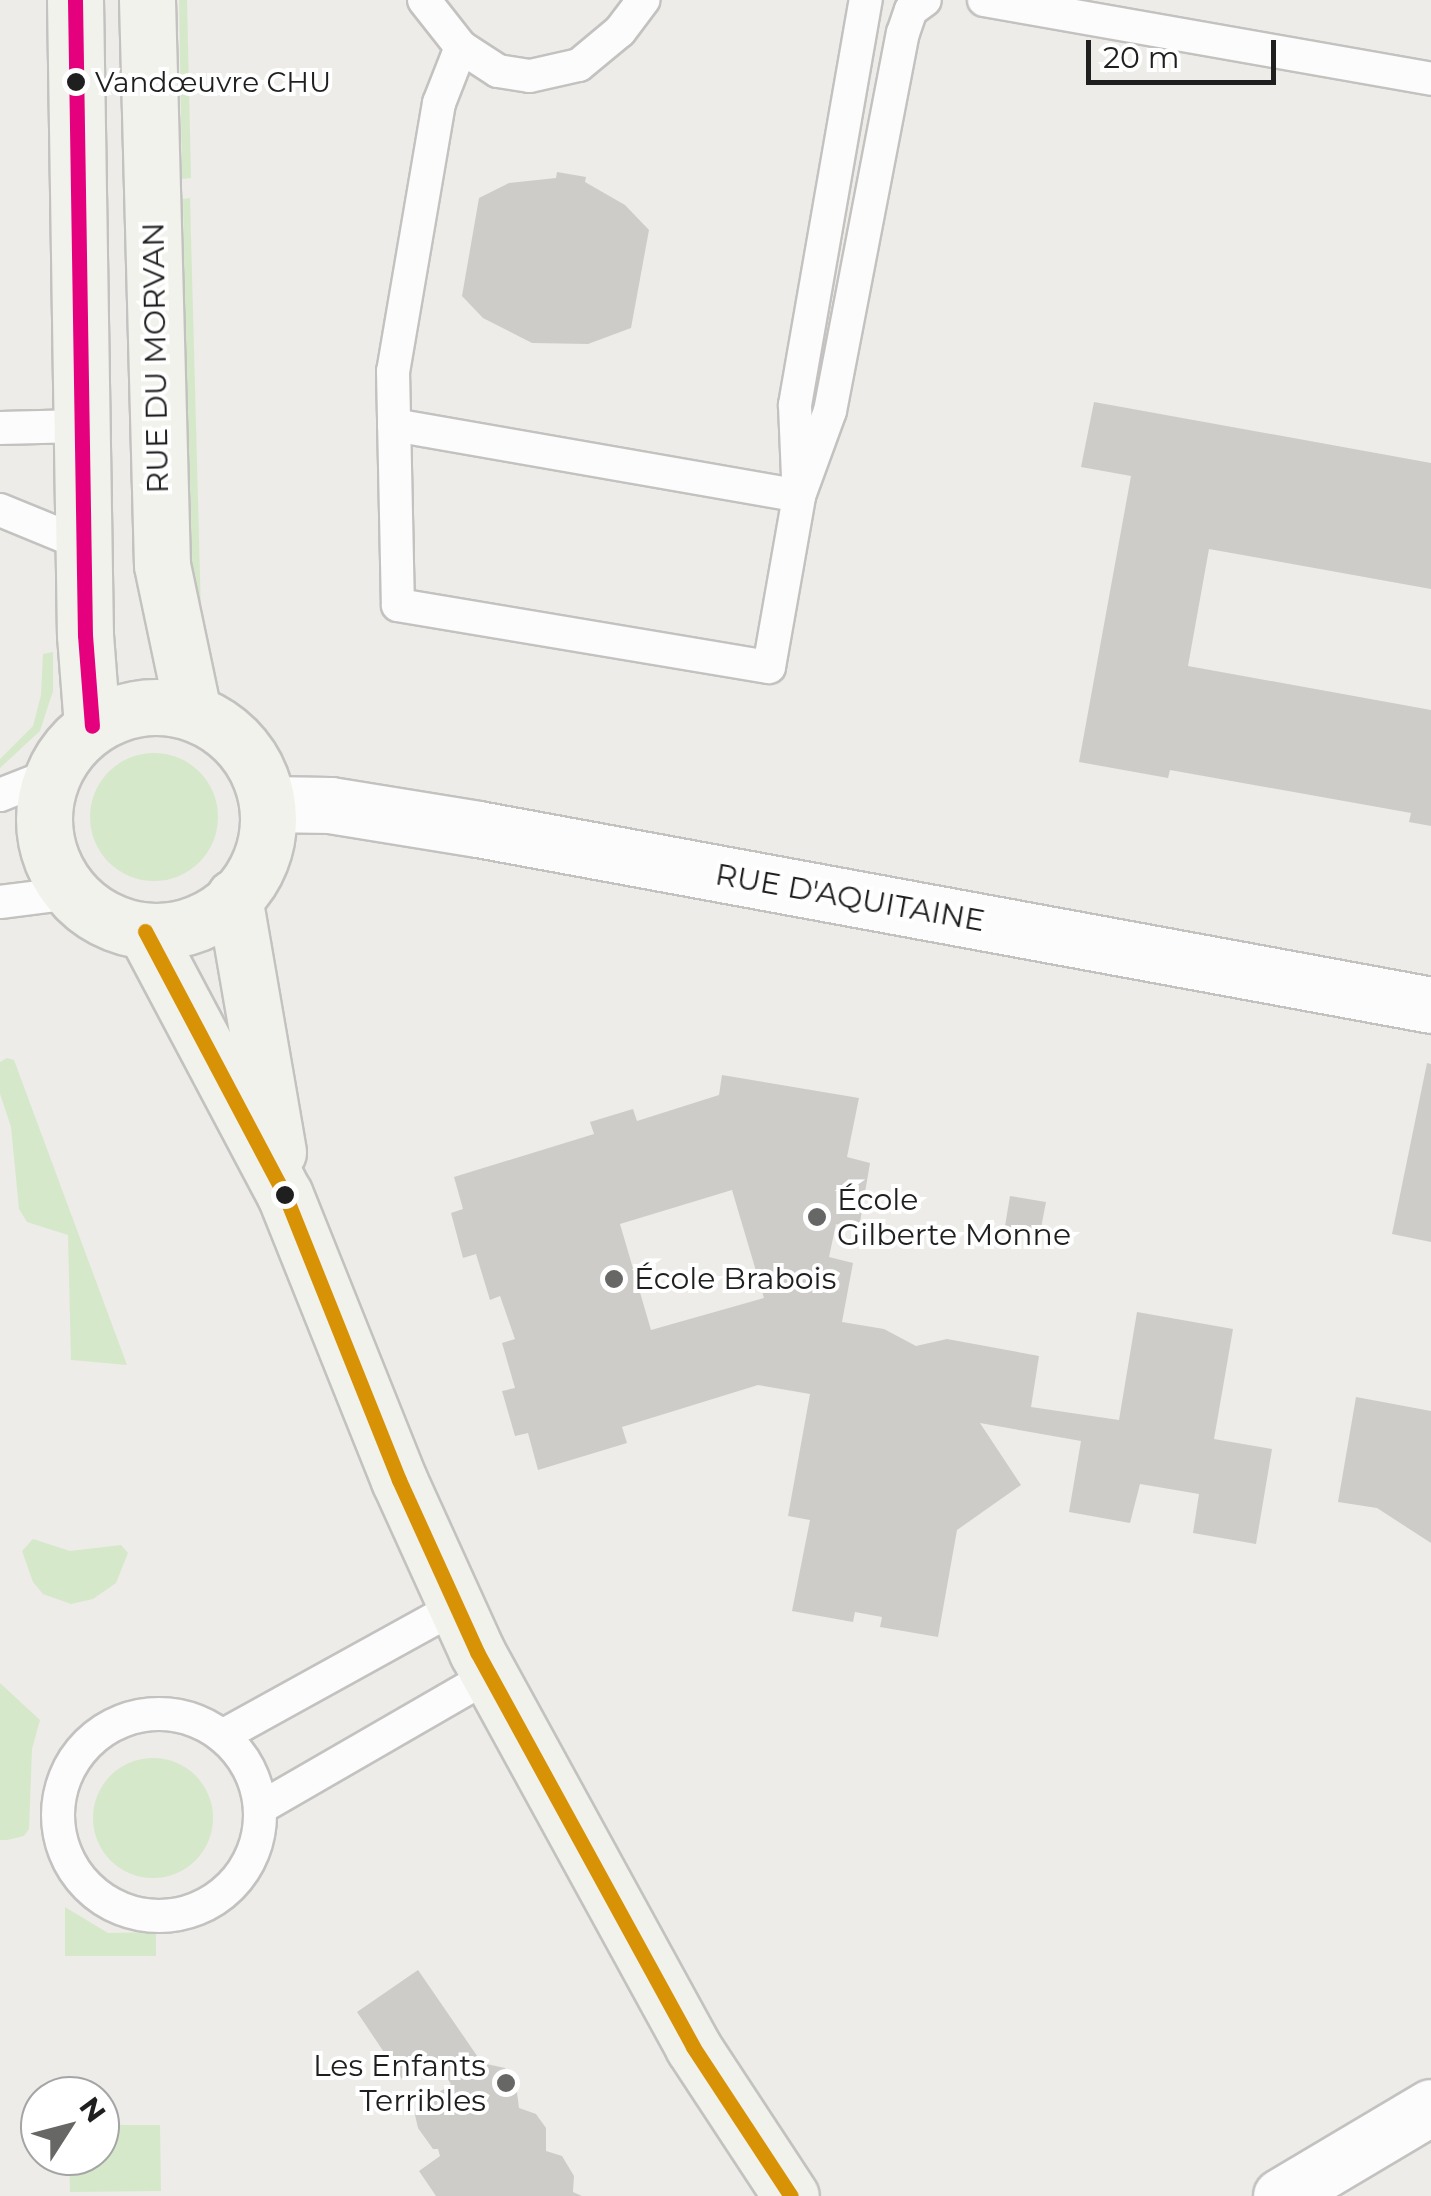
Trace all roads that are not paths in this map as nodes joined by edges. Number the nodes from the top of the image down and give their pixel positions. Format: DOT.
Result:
graph roads {
  1 [pos="75,0"];
  2 [pos="147,0"];
  3 [pos="424,0"];
  4 [pos="644,0"];
  5 [pos="866,0"];
  6 [pos="924,0"];
  7 [pos="984,0"];
  8 [pos="1090,10"];
  9 [pos="461,47"];
  10 [pos="1431,79"];
  11 [pos="394,425"];
  12 [pos="82,426"];
  13 [pos="0,428"];
  14 [pos="798,496"];
  15 [pos="0,510"];
  16 [pos="83,544"];
  17 [pos="193,712"];
  18 [pos="92,726"];
  19 [pos="53,774"];
  20 [pos="0,795"];
  21 [pos="268,804"];
  22 [pos="72,893"];
  23 [pos="234,898"];
  24 [pos="0,902"];
  25 [pos="145,931"];
  26 [pos="1431,1005"];
  27 [pos="285,1195"];
  28 [pos="456,1606"];
  29 [pos="490,1675"];
  30 [pos="222,1736"];
  31 [pos="260,1808"];
  32 [pos="1431,2108"];
  33 [pos="790,2196"];
  34 [pos="1281,2196"];
  1 -- 12 [label="street"];
  2 -- 17 [label="street, RUE DU MORVAN"];
  3 -- 9 [label="lane"];
  4 -- 9 [label="lane"];
  5 -- 14 [label="lane"];
  6 -- 14 [label="lane"];
  7 -- 8 [label="lane"];
  8 -- 10 [label="lane"];
  9 -- 11 [label="lane"];
  11 -- 14 [label="lane"];
  11 -- 14 [label="lane"];
  12 -- 13 [label="lane"];
  12 -- 16 [label="street"];
  15 -- 16 [label="lane"];
  16 -- 18 [label="street"];
  17 -- 18 [label="street"];
  17 -- 21 [label="street"];
  18 -- 19 [label="street"];
  19 -- 20 [label="lane"];
  19 -- 22 [label="street"];
  21 -- 23 [label="street"];
  21 -- 26 [label="street, RUE D'AQUITAINE"];
  22 -- 24 [label="lane"];
  22 -- 25 [label="street"];
  23 -- 25 [label="street"];
  23 -- 27 [label="street"];
  25 -- 27 [label="street"];
  27 -- 28 [label="street"];
  28 -- 29 [label="street"];
  28 -- 30 [label="lane"];
  29 -- 31 [label="lane"];
  29 -- 33 [label="street"];
  30 -- 31 [label="lane"];
  30 -- 31 [label="lane"];
  32 -- 34 [label="street"];
}
